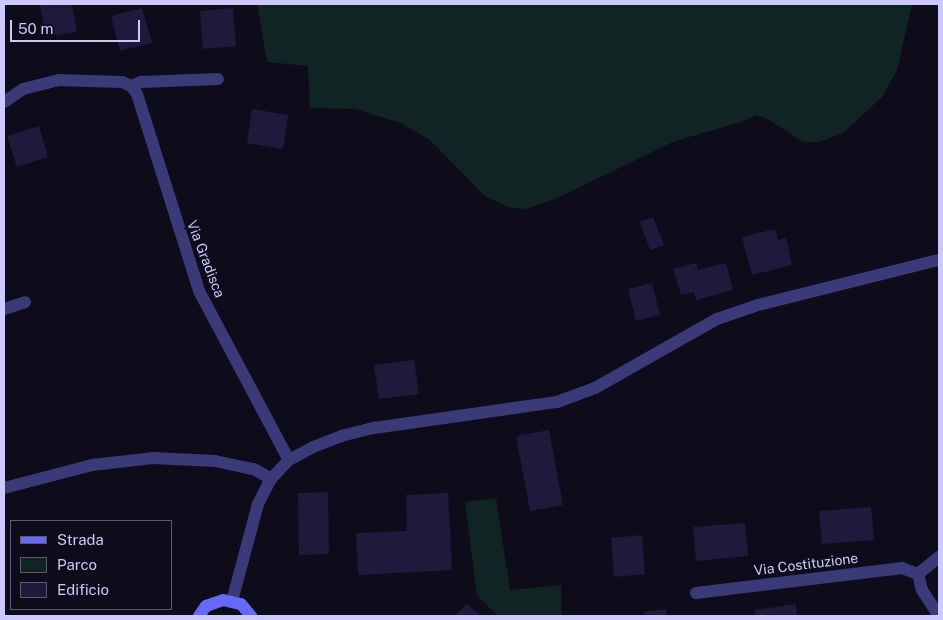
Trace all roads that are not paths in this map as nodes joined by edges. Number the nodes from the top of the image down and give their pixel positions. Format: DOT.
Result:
graph roads {
  1 [pos="218,79"];
  2 [pos="131,86"];
  3 [pos="4,102"];
  4 [pos="939,260"];
  5 [pos="25,302"];
  6 [pos="4,309"];
  7 [pos="288,460"];
  8 [pos="271,479"];
  9 [pos="4,488"];
  10 [pos="939,557"];
  11 [pos="918,574"];
  12 [pos="696,593"];
  13 [pos="232,600"];
  14 [pos="199,616"];
  15 [pos="251,616"];
  16 [pos="939,616"];
  1 -- 2 [label="street"];
  2 -- 3 [label="street"];
  2 -- 7 [label="street, Via Gradisca"];
  4 -- 7 [label="street"];
  5 -- 6 [label="street"];
  7 -- 8 [label="street"];
  8 -- 9 [label="street"];
  8 -- 13 [label="street"];
  10 -- 11 [label="street"];
  11 -- 12 [label="street, Via Costituzione"];
  11 -- 16 [label="street"];
  13 -- 14 [label="main road"];
  13 -- 15 [label="main road"];
}
